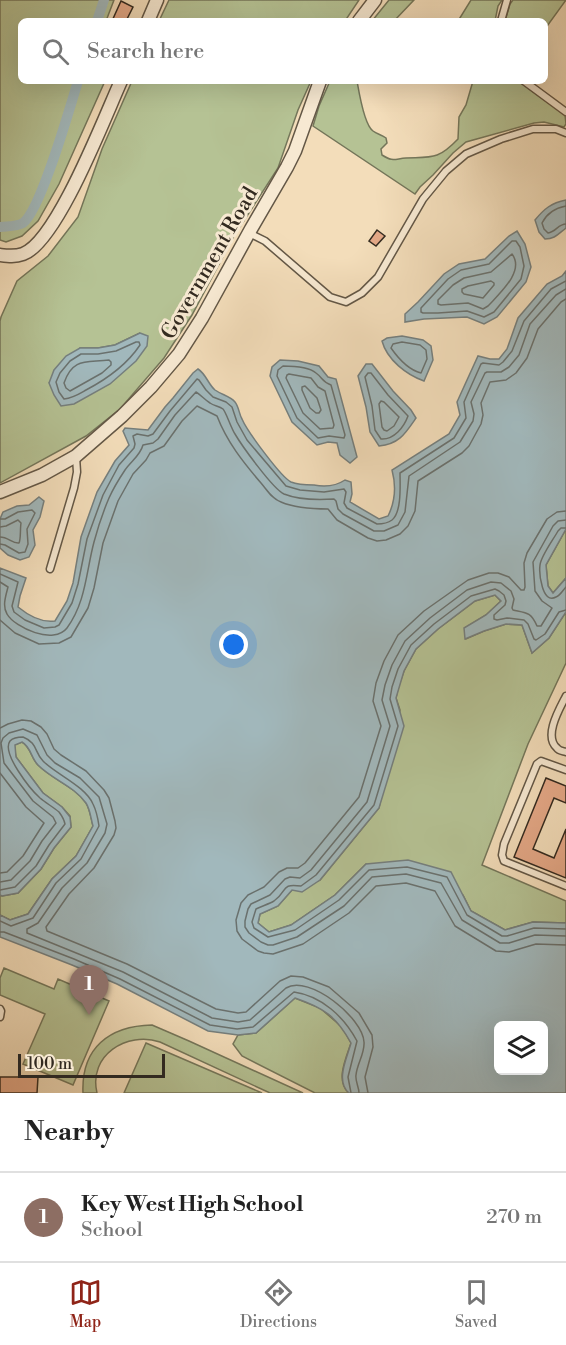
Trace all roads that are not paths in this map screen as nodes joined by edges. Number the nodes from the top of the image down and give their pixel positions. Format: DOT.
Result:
graph roads {
  1 [pos="157,0"];
  2 [pos="375,0"];
  3 [pos="507,0"];
  4 [pos="149,18"];
  5 [pos="361,18"];
  6 [pos="502,18"];
  7 [pos="120,84"];
  8 [pos="319,84"];
  9 [pos="528,84"];
  10 [pos="566,112"];
  11 [pos="566,133"];
  12 [pos="249,233"];
  13 [pos="0,255"];
  14 [pos="76,456"];
  15 [pos="0,492"];
  16 [pos="50,569"];
  17 [pos="566,696"];
  18 [pos="566,752"];
  19 [pos="566,770"];
  20 [pos="566,886"];
  21 [pos="0,1009"];
  22 [pos="0,1017"];
  1 -- 4 [label="street"];
  2 -- 5 [label="street"];
  3 -- 6 [label="lane"];
  7 -- 13 [label="street"];
  8 -- 12 [label="street, Government Road"];
  9 -- 10 [label="lane"];
  11 -- 12 [label="lane"];
  12 -- 14 [label="street, Government Road"];
  14 -- 15 [label="street, Government Road"];
  14 -- 16 [label="lane"];
  17 -- 18 [label="lane"];
  19 -- 20 [label="lane"];
  21 -- 22 [label="lane"];
}
